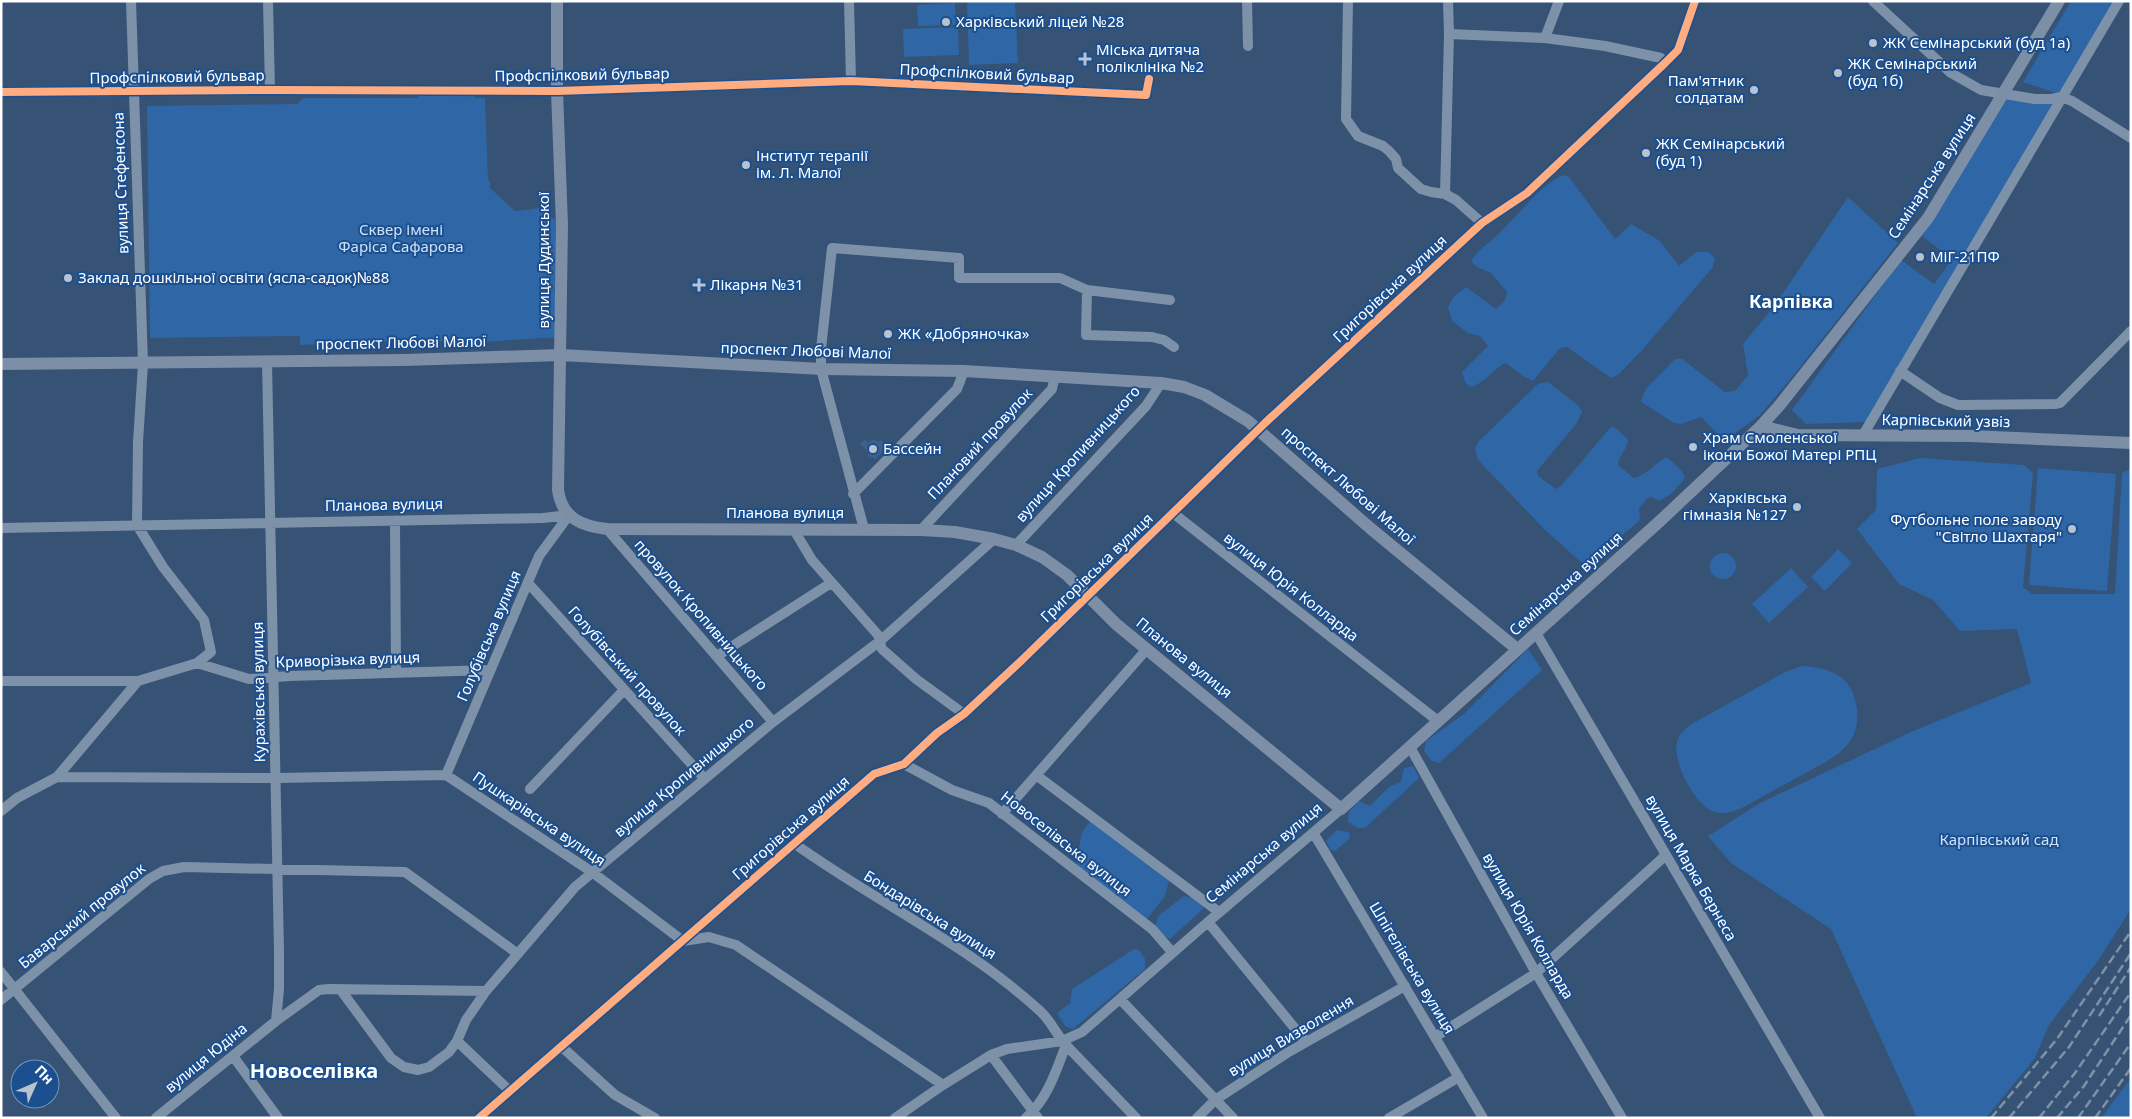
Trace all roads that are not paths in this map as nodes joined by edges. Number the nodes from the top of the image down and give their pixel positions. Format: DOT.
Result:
graph roads {
  1 [pos="131,1"];
  2 [pos="268,1"];
  3 [pos="557,1"];
  4 [pos="848,1"];
  5 [pos="1247,1"];
  6 [pos="1348,1"];
  7 [pos="1448,1"];
  8 [pos="1559,1"];
  9 [pos="1695,1"];
  10 [pos="1873,1"];
  11 [pos="2059,1"];
  12 [pos="2119,1"];
  13 [pos="1449,34"];
  14 [pos="1545,38"];
  15 [pos="1248,46"];
  16 [pos="1665,63"];
  17 [pos="1149,79"];
  18 [pos="851,81"];
  19 [pos="270,90"];
  20 [pos="133,91"];
  21 [pos="557,91"];
  22 [pos="1,92"];
  23 [pos="2003,95"];
  24 [pos="2062,97"];
  25 [pos="2131,138"];
  26 [pos="1445,194"];
  27 [pos="1482,223"];
  28 [pos="1087,290"];
  29 [pos="1170,300"];
  30 [pos="2131,331"];
  31 [pos="1174,347"];
  32 [pos="561,355"];
  33 [pos="267,362"];
  34 [pos="1,364"];
  35 [pos="143,364"];
  36 [pos="821,370"];
  37 [pos="964,371"];
  38 [pos="1900,372"];
  39 [pos="1055,376"];
  40 [pos="1162,383"];
  41 [pos="1761,426"];
  42 [pos="1258,429"];
  43 [pos="1863,435"];
  44 [pos="2131,444"];
  45 [pos="853,494"];
  46 [pos="1173,513"];
  47 [pos="569,515"];
  48 [pos="395,521"];
  49 [pos="270,523"];
  50 [pos="136,525"];
  51 [pos="1,528"];
  52 [pos="607,529"];
  53 [pos="864,529"];
  54 [pos="794,530"];
  55 [pos="921,530"];
  56 [pos="994,539"];
  57 [pos="1016,545"];
  58 [pos="831,583"];
  59 [pos="529,584"];
  60 [pos="1087,597"];
  61 [pos="1536,633"];
  62 [pos="880,641"];
  63 [pos="1147,649"];
  64 [pos="1517,650"];
  65 [pos="717,656"];
  66 [pos="197,663"];
  67 [pos="490,670"];
  68 [pos="396,673"];
  69 [pos="273,677"];
  70 [pos="1,681"];
  71 [pos="138,681"];
  72 [pos="624,690"];
  73 [pos="964,714"];
  74 [pos="1438,721"];
  75 [pos="773,722"];
  76 [pos="1410,746"];
  77 [pos="904,764"];
  78 [pos="446,775"];
  79 [pos="1036,775"];
  80 [pos="58,777"];
  81 [pos="276,778"];
  82 [pos="704,778"];
  83 [pos="530,789"];
  84 [pos="1341,809"];
  85 [pos="1,811"];
  86 [pos="1002,814"];
  87 [pos="1314,834"];
  88 [pos="795,844"];
  89 [pos="1666,855"];
  90 [pos="277,870"];
  91 [pos="592,872"];
  92 [pos="1219,912"];
  93 [pos="1208,922"];
  94 [pos="683,940"];
  95 [pos="1172,952"];
  96 [pos="518,954"];
  97 [pos="1,972"];
  98 [pos="1536,973"];
  99 [pos="1405,986"];
  100 [pos="14,989"];
  101 [pos="340,989"];
  102 [pos="486,991"];
  103 [pos="1120,998"];
  104 [pos="1,1000"];
  105 [pos="276,1021"];
  106 [pos="1435,1037"];
  107 [pos="457,1041"];
  108 [pos="1306,1042"];
  109 [pos="1064,1043"];
  110 [pos="562,1047"];
  111 [pos="991,1055"];
  112 [pos="233,1056"];
  113 [pos="1459,1077"];
  114 [pos="943,1085"];
  115 [pos="510,1091"];
  116 [pos="1215,1100"];
  117 [pos="1032,1116"];
  118 [pos="116,1118"];
  119 [pos="156,1118"];
  120 [pos="278,1118"];
  121 [pos="479,1118"];
  122 [pos="655,1118"];
  123 [pos="895,1118"];
  124 [pos="1136,1118"];
  125 [pos="1197,1118"];
  126 [pos="1233,1118"];
  127 [pos="1389,1118"];
  128 [pos="1483,1118"];
  129 [pos="1622,1118"];
  130 [pos="1820,1118"];
  1 -- 20 [label="street, вулиця Стефенсона"];
  2 -- 19 [label="street"];
  3 -- 21 [label="main road, вулиця Дудинської"];
  4 -- 18 [label="street"];
  5 -- 15 [label="street"];
  6 -- 26 [label="street"];
  7 -- 13 [label="street"];
  8 -- 14 [label="street"];
  9 -- 16 [label="street, Григорівська вулиця"];
  10 -- 23 [label="street"];
  11 -- 23 [label="main road, Семінарська вулиця"];
  12 -- 24 [label="street"];
  13 -- 14 [label="street"];
  13 -- 26 [label="street"];
  14 -- 16 [label="street"];
  16 -- 27 [label="street, Григорівська вулиця"];
  17 -- 18 [label="street, Профспілковий бульвар"];
  18 -- 21 [label="street, Профспілковий бульвар"];
  19 -- 20 [label="street, Профспілковий бульвар"];
  19 -- 21 [label="street, Профспілковий бульвар"];
  20 -- 22 [label="street, Профспілковий бульвар"];
  20 -- 35 [label="street, вулиця Стефенсона"];
  21 -- 32 [label="main road, вулиця Дудинської"];
  23 -- 24 [label="street"];
  23 -- 41 [label="main road, Семінарська вулиця"];
  24 -- 25 [label="street"];
  24 -- 38 [label="street"];
  26 -- 27 [label="street"];
  27 -- 42 [label="street, Григорівська вулиця"];
  28 -- 29 [label="street"];
  28 -- 31 [label="street"];
  28 -- 36 [label="street"];
  30 -- 38 [label="street"];
  32 -- 33 [label="main road, проспект Любові Малої"];
  32 -- 36 [label="main road, проспект Любові Малої"];
  32 -- 47 [label="main road, вулиця Дудинської"];
  33 -- 35 [label="main road, проспект Любові Малої"];
  33 -- 49 [label="street, Курахівська вулиця"];
  34 -- 35 [label="main road, проспект Любові Малої"];
  35 -- 50 [label="street, вулиця Стефенсона"];
  36 -- 37 [label="main road, проспект Любові Малої"];
  36 -- 45 [label="street"];
  37 -- 39 [label="main road, проспект Любові Малої"];
  37 -- 45 [label="street"];
  38 -- 43 [label="street"];
  39 -- 40 [label="main road, проспект Любові Малої"];
  39 -- 55 [label="street, Плановий провулок"];
  40 -- 42 [label="main road, проспект Любові Малої"];
  40 -- 57 [label="street, вулиця Кропивницького"];
  41 -- 43 [label="main road, Карпівський узвіз"];
  41 -- 61 [label="main road, Семінарська вулиця"];
  42 -- 46 [label="street, Григорівська вулиця"];
  42 -- 64 [label="main road, проспект Любові Малої"];
  43 -- 44 [label="main road, Карпівський узвіз"];
  45 -- 53 [label="street"];
  46 -- 60 [label="street, Григорівська вулиця"];
  46 -- 74 [label="street, вулиця Юрія Колларда"];
  47 -- 48 [label="street, Планова вулиця"];
  47 -- 52 [label="main road, Планова вулиця"];
  47 -- 59 [label="street, Голубівська вулиця"];
  48 -- 49 [label="street, Планова вулиця"];
  48 -- 68 [label="street"];
  49 -- 50 [label="street, Планова вулиця"];
  49 -- 69 [label="street, Курахівська вулиця"];
  50 -- 51 [label="street, Планова вулиця"];
  50 -- 66 [label="street"];
  52 -- 54 [label="main road, Планова вулиця"];
  52 -- 65 [label="street, провулок Кропивницького"];
  53 -- 54 [label="main road, Планова вулиця"];
  53 -- 55 [label="main road, Планова вулиця"];
  54 -- 58 [label="street"];
  55 -- 56 [label="main road, Планова вулиця"];
  56 -- 57 [label="main road, Планова вулиця"];
  56 -- 62 [label="street, вулиця Кропивницького"];
  57 -- 60 [label="main road, Планова вулиця"];
  58 -- 62 [label="street"];
  58 -- 65 [label="street"];
  59 -- 67 [label="street, Голубівська вулиця"];
  59 -- 72 [label="street, Голубівський провулок"];
  60 -- 63 [label="main road, Планова вулиця"];
  60 -- 73 [label="street, Григорівська вулиця"];
  61 -- 64 [label="main road, Семінарська вулиця"];
  61 -- 89 [label="street, вулиця Марка Бернеса"];
  62 -- 73 [label="street"];
  62 -- 75 [label="street, вулиця Кропивницького"];
  63 -- 79 [label="street"];
  63 -- 84 [label="main road, Планова вулиця"];
  64 -- 74 [label="main road, Семінарська вулиця"];
  65 -- 75 [label="street, провулок Кропивницького"];
  66 -- 69 [label="street, Криворізька вулиця"];
  66 -- 71 [label="street"];
  67 -- 68 [label="street, Криворізька вулиця"];
  67 -- 78 [label="street, Голубівська вулиця"];
  68 -- 69 [label="street, Криворізька вулиця"];
  69 -- 81 [label="street, Курахівська вулиця"];
  70 -- 71 [label="street"];
  71 -- 80 [label="street"];
  72 -- 82 [label="street, Голубівський провулок"];
  72 -- 83 [label="street"];
  73 -- 77 [label="street, Григорівська вулиця"];
  74 -- 76 [label="main road, Семінарська вулиця"];
  75 -- 82 [label="street, вулиця Кропивницького"];
  76 -- 84 [label="main road, Семінарська вулиця"];
  76 -- 98 [label="street, вулиця Юрія Колларда"];
  77 -- 86 [label="street, Новоселівська вулиця"];
  77 -- 88 [label="street, Григорівська вулиця"];
  78 -- 81 [label="street"];
  78 -- 91 [label="street, Пушкарівська вулиця"];
  79 -- 86 [label="street"];
  79 -- 92 [label="street"];
  80 -- 81 [label="street"];
  80 -- 85 [label="street"];
  81 -- 90 [label="street, Курахівська вулиця"];
  82 -- 91 [label="street, вулиця Кропивницького"];
  84 -- 87 [label="street, Семінарська вулиця"];
  86 -- 95 [label="street, Новоселівська вулиця"];
  87 -- 92 [label="street, Семінарська вулиця"];
  87 -- 99 [label="street, Шпігелівська вулиця"];
  88 -- 94 [label="street, Григорівська вулиця"];
  88 -- 109 [label="street, Бондарівська вулиця"];
  89 -- 98 [label="street"];
  89 -- 130 [label="street, вулиця Марка Бернеса"];
  90 -- 96 [label="street, Баварський провулок"];
  90 -- 100 [label="street, Баварський провулок"];
  90 -- 105 [label="street, Курахівська вулиця"];
  91 -- 94 [label="street, Пушкарівська вулиця"];
  91 -- 96 [label="street, вулиця Кропивницького"];
  92 -- 93 [label="street, Семінарська вулиця"];
  93 -- 95 [label="street, Семінарська вулиця"];
  93 -- 108 [label="street"];
  94 -- 110 [label="street, Григорівська вулиця"];
  94 -- 114 [label="street"];
  95 -- 103 [label="street, Семінарська вулиця"];
  96 -- 102 [label="street, вулиця Кропивницького"];
  97 -- 100 [label="street"];
  98 -- 106 [label="street"];
  98 -- 129 [label="street, вулиця Юрія Колларда"];
  99 -- 106 [label="street, Шпігелівська вулиця"];
  99 -- 108 [label="street, вулиця Визволення"];
  100 -- 104 [label="street, Баварський провулок"];
  100 -- 118 [label="street"];
  101 -- 102 [label="street"];
  101 -- 105 [label="street"];
  101 -- 107 [label="street, вулиця Кропивницького"];
  102 -- 107 [label="street, вулиця Кропивницького"];
  103 -- 109 [label="street, Семінарська вулиця"];
  103 -- 116 [label="street"];
  105 -- 112 [label="street, вулиця Юдіна"];
  106 -- 113 [label="street, Шпігелівська вулиця"];
  107 -- 115 [label="street"];
  108 -- 116 [label="street, вулиця Визволення"];
  109 -- 111 [label="street, Семінарська вулиця"];
  109 -- 117 [label="street"];
  109 -- 124 [label="street, Бондарівська вулиця"];
  110 -- 115 [label="street, Григорівська вулиця"];
  110 -- 122 [label="street"];
  111 -- 114 [label="street, Семінарська вулиця"];
  111 -- 117 [label="street"];
  112 -- 119 [label="street, вулиця Юдіна"];
  112 -- 120 [label="street"];
  113 -- 127 [label="street"];
  113 -- 128 [label="street, Шпігелівська вулиця"];
  114 -- 123 [label="street, Семінарська вулиця"];
  115 -- 121 [label="street, Григорівська вулиця"];
  116 -- 125 [label="street, вулиця Визволення"];
  116 -- 126 [label="street"];
}
